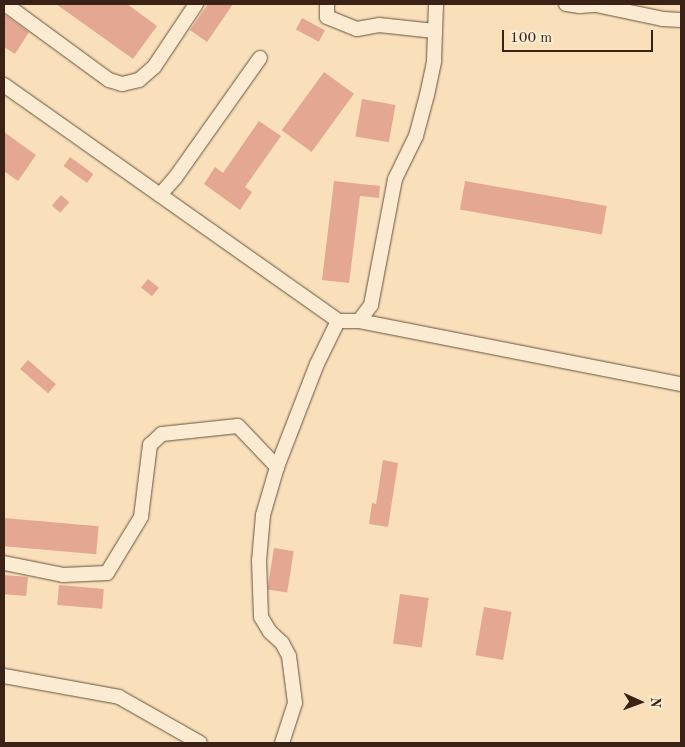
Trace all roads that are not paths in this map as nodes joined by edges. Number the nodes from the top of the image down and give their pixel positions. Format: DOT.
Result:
graph roads {
  1 [pos="5,4"];
  2 [pos="196,4"];
  3 [pos="327,4"];
  4 [pos="436,4"];
  5 [pos="566,4"];
  6 [pos="681,20"];
  7 [pos="435,31"];
  8 [pos="260,58"];
  9 [pos="4,85"];
  10 [pos="160,195"];
  11 [pos="338,321"];
  12 [pos="359,321"];
  13 [pos="681,384"];
  14 [pos="277,467"];
  15 [pos="4,563"];
  16 [pos="4,676"];
  17 [pos="200,743"];
  18 [pos="282,743"];
  1 -- 2 [label="street"];
  3 -- 7 [label="street"];
  4 -- 7 [label="street"];
  5 -- 6 [label="street"];
  7 -- 12 [label="street"];
  8 -- 10 [label="street"];
  9 -- 10 [label="street"];
  10 -- 11 [label="street"];
  11 -- 12 [label="street"];
  11 -- 14 [label="street"];
  12 -- 13 [label="street"];
  14 -- 15 [label="street"];
  14 -- 18 [label="street"];
  16 -- 17 [label="street"];
}
